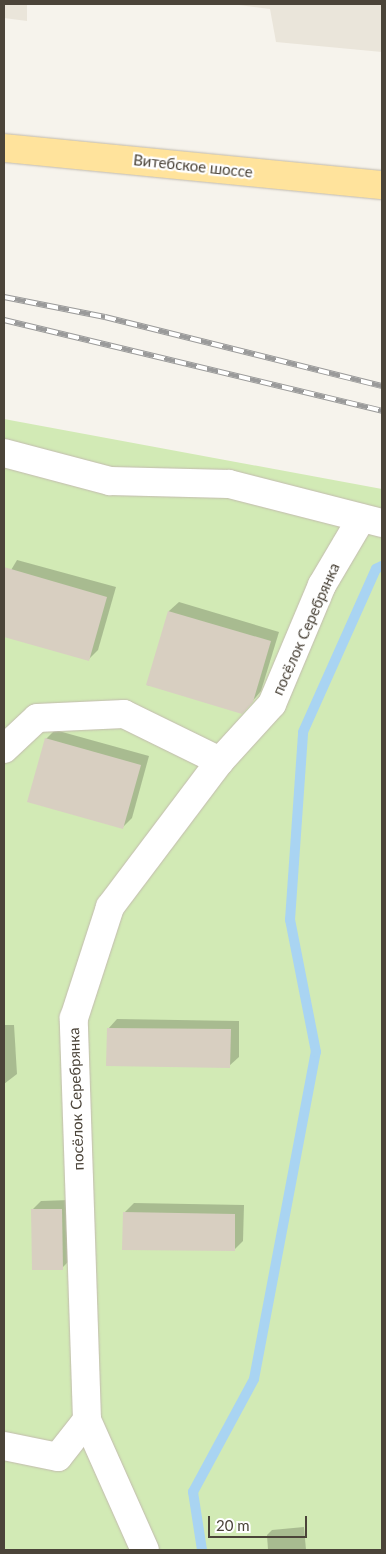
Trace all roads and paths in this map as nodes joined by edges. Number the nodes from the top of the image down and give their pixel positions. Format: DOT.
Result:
graph roads {
  1 [pos="4,148"];
  2 [pos="382,185"];
  3 [pos="4,453"];
  4 [pos="371,521"];
  5 [pos="4,749"];
  6 [pos="220,762"];
  7 [pos="87,1420"];
  8 [pos="4,1446"];
  9 [pos="145,1550"];
  1 -- 2 [label="main road, Витебское шоссе"];
  3 -- 4 [label="lane"];
  4 -- 6 [label="lane, посёлок Серебрянка"];
  5 -- 6 [label="lane"];
  6 -- 7 [label="lane, посёлок Серебрянка"];
  7 -- 8 [label="lane"];
  7 -- 9 [label="lane"];
}
